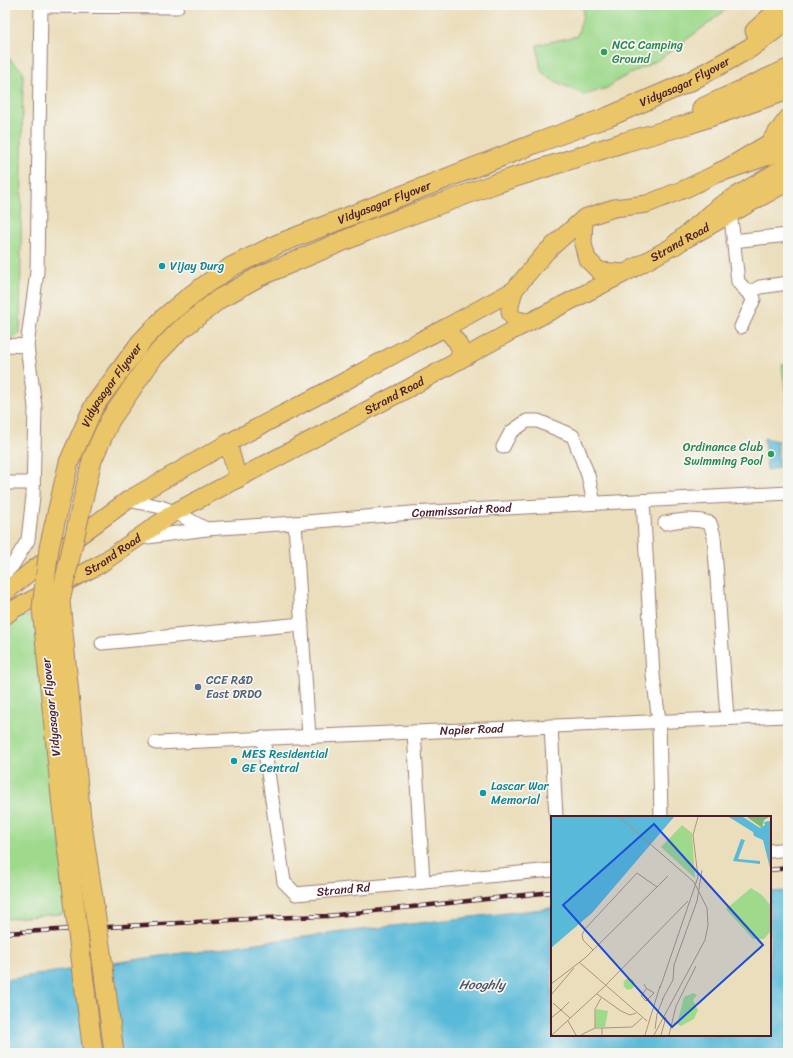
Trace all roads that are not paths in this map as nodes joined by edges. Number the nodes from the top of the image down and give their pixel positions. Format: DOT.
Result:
graph roads {
  1 [pos="784,5"];
  2 [pos="41,6"];
  3 [pos="80,6"];
  4 [pos="145,6"];
  5 [pos="177,7"];
  6 [pos="788,20"];
  7 [pos="788,69"];
  8 [pos="689,82"];
  9 [pos="788,90"];
  10 [pos="788,118"];
  11 [pos="625,142"];
  12 [pos="788,144"];
  13 [pos="788,166"];
  14 [pos="720,172"];
  15 [pos="788,182"];
  16 [pos="730,214"];
  17 [pos="584,218"];
  18 [pos="788,235"];
  19 [pos="733,241"];
  20 [pos="674,245"];
  21 [pos="625,273"];
  22 [pos="788,283"];
  23 [pos="514,290"];
  24 [pos="749,293"];
  25 [pos="529,322"];
  26 [pos="741,327"];
  27 [pos="445,328"];
  28 [pos="5,345"];
  29 [pos="27,346"];
  30 [pos="458,361"];
  31 [pos="228,443"];
  32 [pos="503,447"];
  33 [pos="238,479"];
  34 [pos="33,482"];
  35 [pos="5,483"];
  36 [pos="788,493"];
  37 [pos="128,500"];
  38 [pos="644,500"];
  39 [pos="594,503"];
  40 [pos="175,512"];
  41 [pos="664,523"];
  42 [pos="295,524"];
  43 [pos="206,529"];
  44 [pos="137,538"];
  45 [pos="5,573"];
  46 [pos="5,593"];
  47 [pos="5,616"];
  48 [pos="302,624"];
  49 [pos="102,642"];
  50 [pos="788,716"];
  51 [pos="727,718"];
  52 [pos="659,721"];
  53 [pos="550,726"];
  54 [pos="414,732"];
  55 [pos="309,737"];
  56 [pos="263,738"];
  57 [pos="156,742"];
  58 [pos="556,816"];
  59 [pos="661,816"];
  60 [pos="788,848"];
  61 [pos="771,850"];
  62 [pos="551,870"];
  63 [pos="422,882"];
  64 [pos="93,1053"];
  65 [pos="114,1053"];
  1 -- 8 [label="highway"];
  2 -- 3 [label="street"];
  2 -- 29 [label="street"];
  3 -- 4 [label="street"];
  4 -- 5 [label="street"];
  6 -- 8 [label="highway, Vidyasagar Flyover"];
  7 -- 11 [label="highway"];
  8 -- 64 [label="highway, Vidyasagar Flyover, bridge"];
  9 -- 11 [label="highway, Vidyasagar Flyover"];
  10 -- 14 [label="main road"];
  11 -- 65 [label="highway, Vidyasagar Flyover, bridge"];
  12 -- 14 [label="highway"];
  13 -- 20 [label="highway"];
  14 -- 17 [label="main road"];
  15 -- 16 [label="main road, Strand Road"];
  16 -- 19 [label="street"];
  16 -- 20 [label="main road, Strand Road"];
  17 -- 21 [label="main road"];
  17 -- 23 [label="main road"];
  18 -- 19 [label="street"];
  19 -- 24 [label="street"];
  20 -- 21 [label="main road, Strand Road"];
  21 -- 25 [label="main road, Strand Road"];
  22 -- 24 [label="street"];
  23 -- 25 [label="main road"];
  23 -- 27 [label="main road"];
  24 -- 26 [label="street"];
  25 -- 30 [label="main road, Strand Road"];
  27 -- 30 [label="main road"];
  27 -- 31 [label="main road"];
  28 -- 29 [label="street"];
  29 -- 34 [label="street"];
  30 -- 33 [label="main road, Strand Road"];
  31 -- 33 [label="main road"];
  31 -- 37 [label="main road"];
  32 -- 39 [label="street"];
  33 -- 40 [label="main road, Strand Road"];
  34 -- 35 [label="street"];
  34 -- 45 [label="street"];
  36 -- 38 [label="street, Commissariat Road"];
  37 -- 40 [label="street"];
  37 -- 46 [label="main road"];
  38 -- 39 [label="street, Commissariat Road"];
  38 -- 52 [label="street"];
  39 -- 42 [label="street, Commissariat Road"];
  40 -- 43 [label="street"];
  40 -- 44 [label="main road, Strand Road"];
  41 -- 51 [label="street"];
  42 -- 43 [label="street, Commissariat Road"];
  42 -- 48 [label="street"];
  43 -- 44 [label="street, Commissariat Road"];
  44 -- 47 [label="main road, Strand Road"];
  48 -- 49 [label="street"];
  48 -- 55 [label="street"];
  50 -- 51 [label="street, Napier Road"];
  51 -- 52 [label="street, Napier Road"];
  52 -- 53 [label="street, Napier Road"];
  52 -- 59 [label="street"];
  53 -- 54 [label="street, Napier Road"];
  53 -- 58 [label="street"];
  54 -- 55 [label="street, Napier Road"];
  54 -- 63 [label="street"];
  55 -- 56 [label="street, Napier Road"];
  56 -- 57 [label="street, Napier Road"];
  56 -- 63 [label="street, Strand Rd"];
  60 -- 61 [label="street"];
  62 -- 63 [label="street, Strand Rd"];
}
